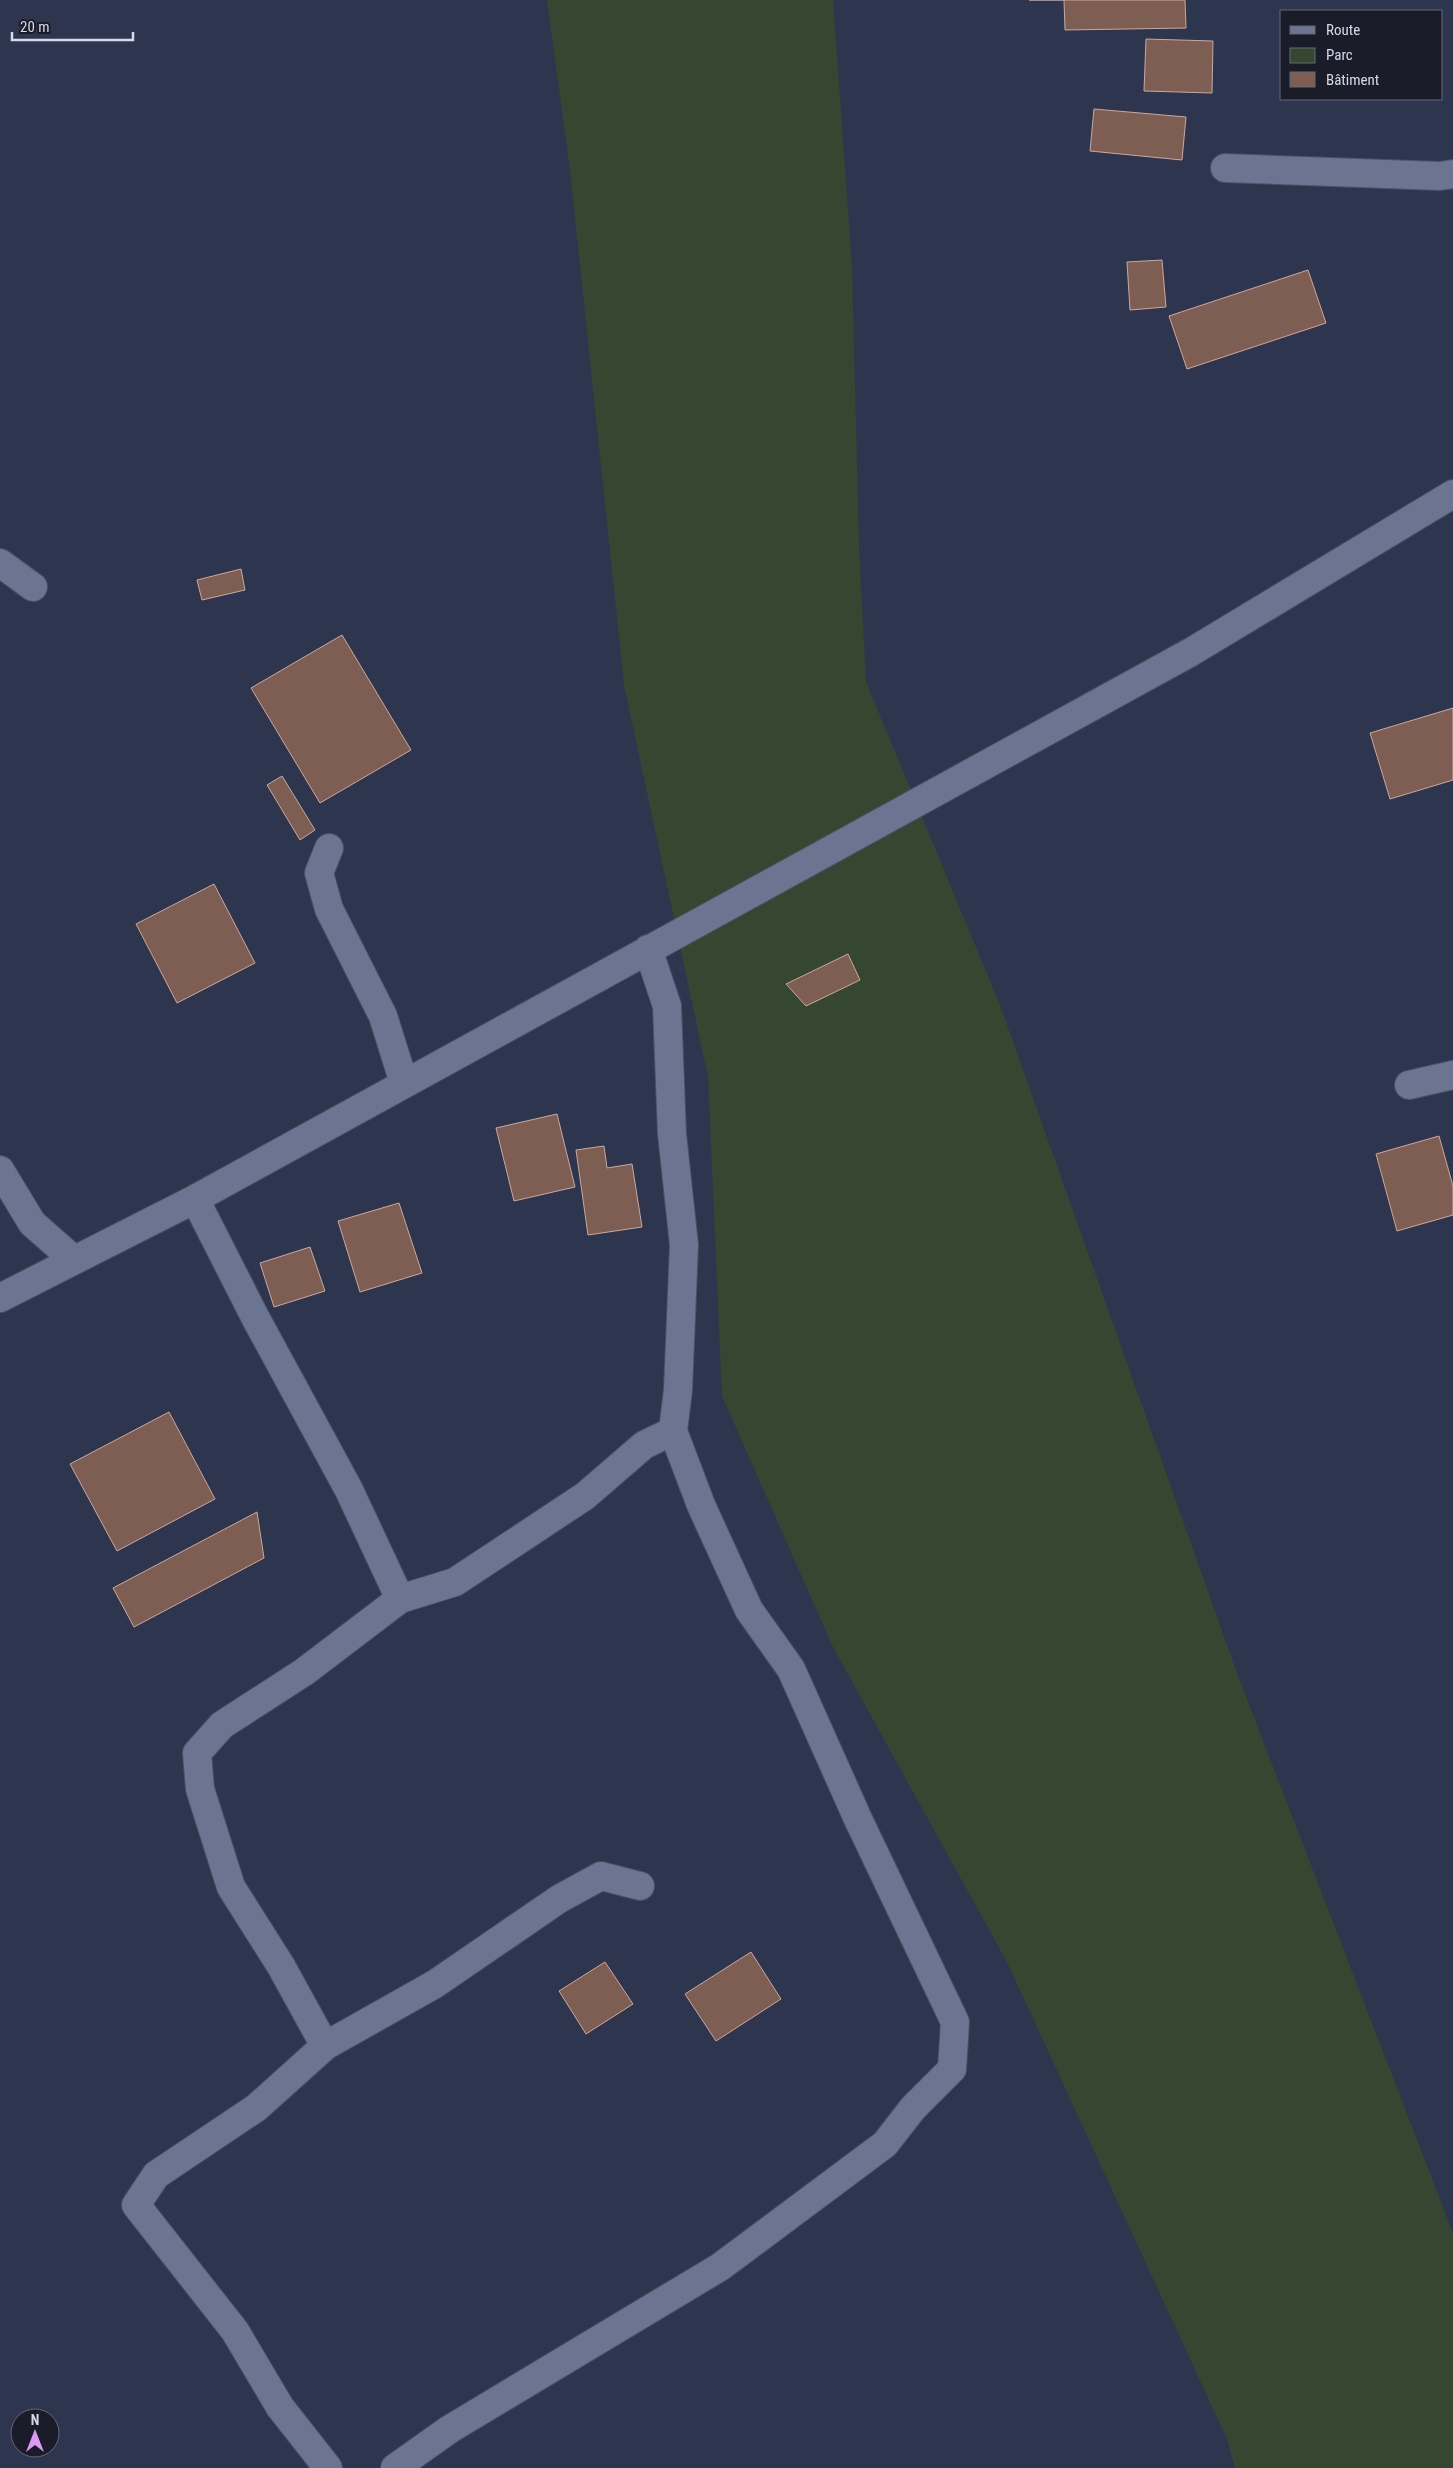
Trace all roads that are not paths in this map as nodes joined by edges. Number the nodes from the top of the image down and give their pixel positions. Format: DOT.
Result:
graph roads {
  1 [pos="1225,168"];
  2 [pos="1453,174"];
  3 [pos="1453,494"];
  4 [pos="0,563"];
  5 [pos="33,587"];
  6 [pos="329,848"];
  7 [pos="648,949"];
  8 [pos="1453,1074"];
  9 [pos="404,1083"];
  10 [pos="1409,1085"];
  11 [pos="0,1170"];
  12 [pos="195,1199"];
  13 [pos="74,1260"];
  14 [pos="0,1298"];
  15 [pos="673,1431"];
  16 [pos="400,1599"];
  17 [pos="640,1886"];
  18 [pos="325,2046"];
  19 [pos="328,2468"];
  20 [pos="395,2468"];
  1 -- 2 [label="street"];
  3 -- 7 [label="street"];
  4 -- 5 [label="street"];
  6 -- 9 [label="street"];
  7 -- 9 [label="street"];
  7 -- 15 [label="street"];
  8 -- 10 [label="street"];
  9 -- 12 [label="street"];
  11 -- 13 [label="street"];
  12 -- 13 [label="street"];
  12 -- 16 [label="street"];
  13 -- 14 [label="street"];
  15 -- 16 [label="street"];
  15 -- 20 [label="street"];
  16 -- 18 [label="street"];
  17 -- 18 [label="street"];
  18 -- 19 [label="street"];
}
